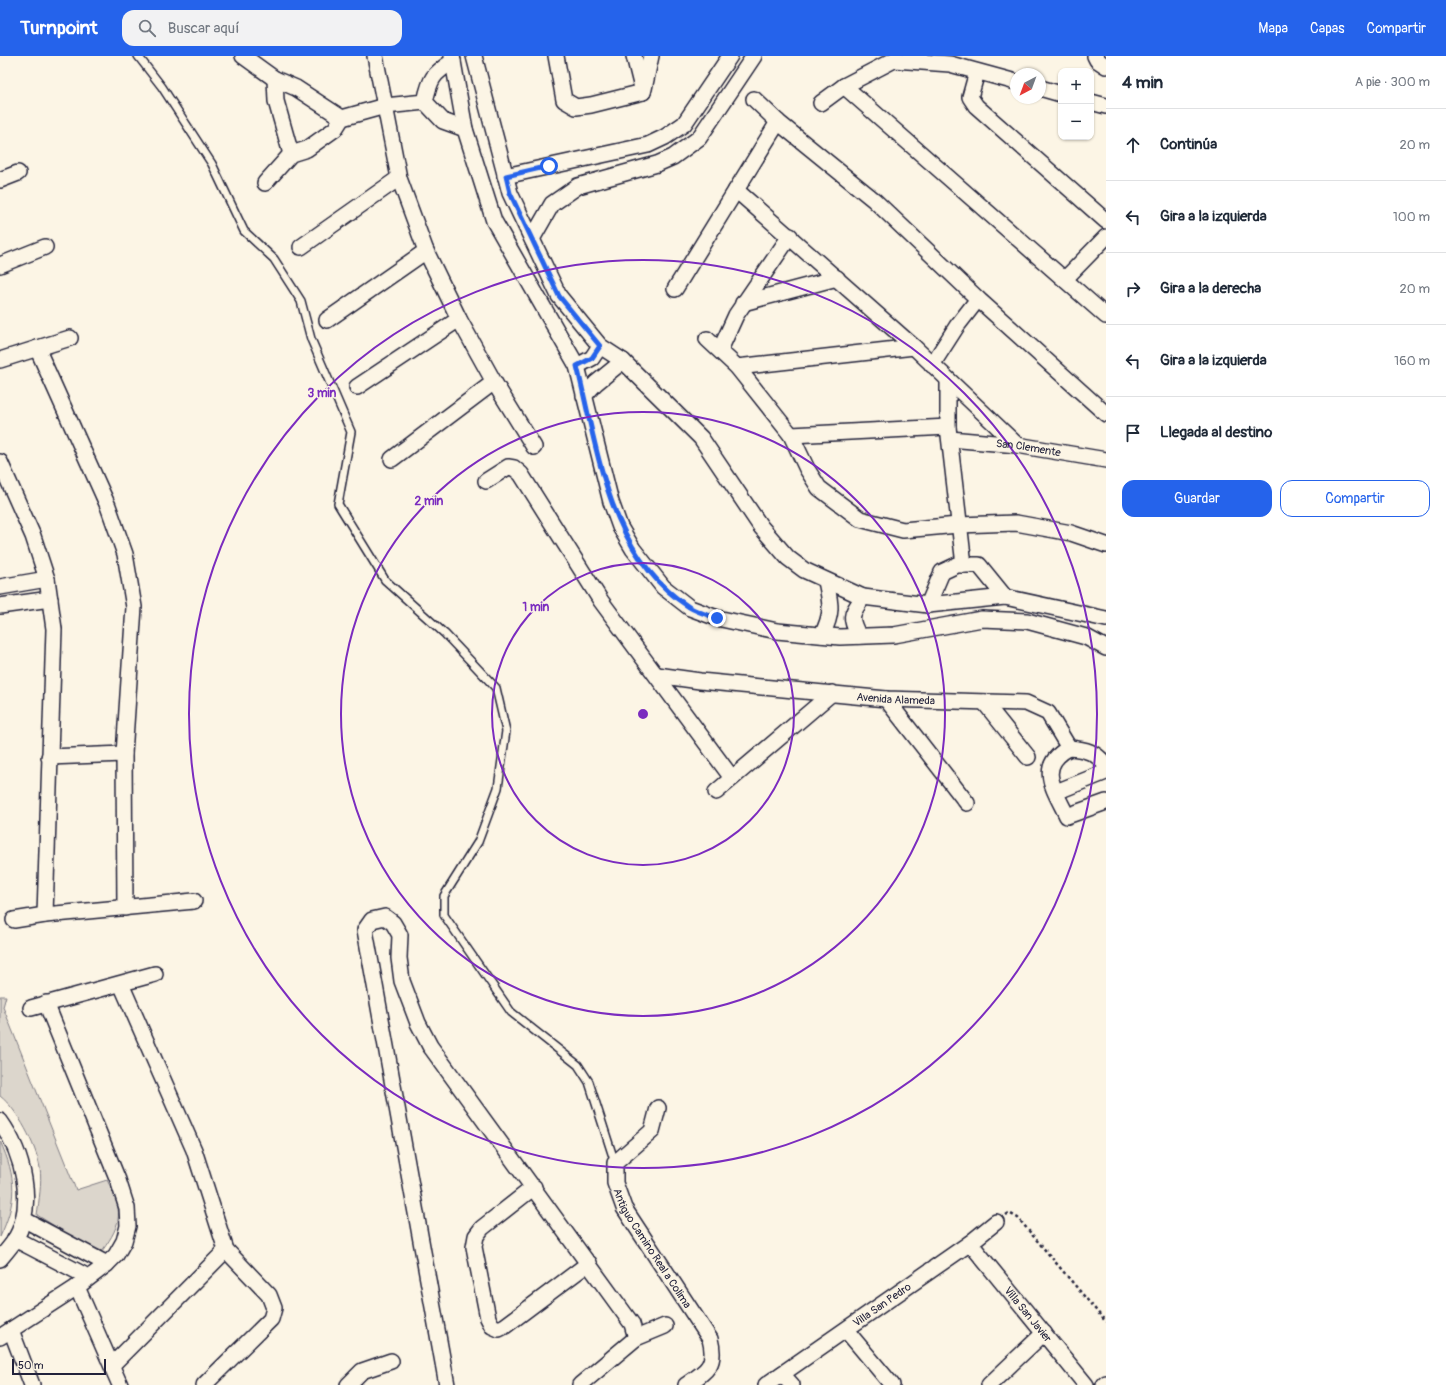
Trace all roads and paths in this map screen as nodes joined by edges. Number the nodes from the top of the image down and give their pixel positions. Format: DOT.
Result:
graph roads {
  1 [pos="138,56"];
  2 [pos="243,56"];
  3 [pos="375,56"];
  4 [pos="474,56"];
  5 [pos="556,56"];
  6 [pos="634,56"];
  7 [pos="651,56"];
  8 [pos="730,56"];
  9 [pos="754,56"];
  10 [pos="1095,56"];
  11 [pos="453,58"];
  12 [pos="1106,66"];
  13 [pos="977,72"];
  14 [pos="275,79"];
  15 [pos="1010,80"];
  16 [pos="844,86"];
  17 [pos="1046,90"];
  18 [pos="643,92"];
  19 [pos="1058,93"];
  20 [pos="754,99"];
  21 [pos="425,102"];
  22 [pos="821,103"];
  23 [pos="1094,103"];
  24 [pos="385,106"];
  25 [pos="1106,106"];
  26 [pos="342,118"];
  27 [pos="778,122"];
  28 [pos="465,129"];
  29 [pos="665,137"];
  30 [pos="291,154"];
  31 [pos="673,156"];
  32 [pos="18,173"];
  33 [pos="506,176"];
  34 [pos="399,178"];
  35 [pos="0,180"];
  36 [pos="265,183"];
  37 [pos="736,190"];
  38 [pos="1106,221"];
  39 [pos="790,236"];
  40 [pos="1106,237"];
  41 [pos="532,239"];
  42 [pos="45,247"];
  43 [pos="301,247"];
  44 [pos="426,251"];
  45 [pos="0,265"];
  46 [pos="837,278"];
  47 [pos="1065,279"];
  48 [pos="675,289"];
  49 [pos="978,299"];
  50 [pos="743,303"];
  51 [pos="1106,316"];
  52 [pos="459,319"];
  53 [pos="327,320"];
  54 [pos="70,338"];
  55 [pos="707,339"];
  56 [pos="600,346"];
  57 [pos="914,347"];
  58 [pos="37,348"];
  59 [pos="720,350"];
  60 [pos="0,360"];
  61 [pos="623,362"];
  62 [pos="932,365"];
  63 [pos="577,366"];
  64 [pos="737,367"];
  65 [pos="948,381"];
  66 [pos="494,382"];
  67 [pos="357,387"];
  68 [pos="584,396"];
  69 [pos="1106,414"];
  70 [pos="949,433"];
  71 [pos="791,435"];
  72 [pos="1017,445"];
  73 [pos="534,447"];
  74 [pos="392,459"];
  75 [pos="1106,460"];
  76 [pos="0,462"];
  77 [pos="486,481"];
  78 [pos="958,524"];
  79 [pos="1106,545"];
  80 [pos="964,565"];
  81 [pos="47,579"];
  82 [pos="826,582"];
  83 [pos="1,587"];
  84 [pos="863,597"];
  85 [pos="1005,597"];
  86 [pos="50,599"];
  87 [pos="928,605"];
  88 [pos="4,606"];
  89 [pos="1106,619"];
  90 [pos="822,635"];
  91 [pos="859,636"];
  92 [pos="1106,648"];
  93 [pos="657,675"];
  94 [pos="832,693"];
  95 [pos="886,699"];
  96 [pos="984,702"];
  97 [pos="1069,748"];
  98 [pos="124,754"];
  99 [pos="49,757"];
  100 [pos="1028,757"];
  101 [pos="1106,766"];
  102 [pos="1106,772"];
  103 [pos="732,778"];
  104 [pos="716,792"];
  105 [pos="1056,792"];
  106 [pos="1106,802"];
  107 [pos="967,803"];
  108 [pos="194,901"];
  109 [pos="125,908"];
  110 [pos="45,915"];
  111 [pos="14,920"];
  112 [pos="154,974"];
  113 [pos="122,984"];
  114 [pos="46,1004"];
  115 [pos="31,1008"];
  116 [pos="658,1108"];
  117 [pos="0,1122"];
  118 [pos="615,1163"];
  119 [pos="534,1187"];
  120 [pos="1009,1213"];
  121 [pos="23,1219"];
  122 [pos="996,1222"];
  123 [pos="55,1235"];
  124 [pos="15,1239"];
  125 [pos="970,1243"];
  126 [pos="226,1250"];
  127 [pos="46,1255"];
  128 [pos="0,1259"];
  129 [pos="589,1263"];
  130 [pos="107,1264"];
  131 [pos="83,1282"];
  132 [pos="1106,1322"];
  133 [pos="665,1326"];
  134 [pos="846,1330"];
  135 [pos="1044,1333"];
  136 [pos="6,1334"];
  137 [pos="636,1338"];
  138 [pos="391,1361"];
  139 [pos="112,1365"];
  140 [pos="787,1379"];
  141 [pos="1106,1383"];
  142 [pos="32,1385"];
  143 [pos="120,1385"];
  144 [pos="204,1385"];
  145 [pos="348,1385"];
  146 [pos="447,1385"];
  147 [pos="580,1385"];
  148 [pos="686,1385"];
  149 [pos="766,1385"];
  150 [pos="892,1385"];
  151 [pos="989,1385"];
  152 [pos="1086,1385"];
  153 [pos="1104,1385"];
  1 -- 118 [label="lane"];
  2 -- 14 [label="street"];
  3 -- 24 [label="street"];
  4 -- 33 [label="street"];
  5 -- 18 [label="street"];
  6 -- 18 [label="street"];
  7 -- 18 [label="street"];
  8 -- 29 [label="street"];
  9 -- 31 [label="street"];
  10 -- 12 [label="street"];
  11 -- 21 [label="street"];
  11 -- 28 [label="street"];
  13 -- 15 [label="street"];
  13 -- 16 [label="street"];
  13 -- 38 [label="street"];
  14 -- 26 [label="street"];
  14 -- 30 [label="street"];
  16 -- 22 [label="street"];
  16 -- 47 [label="street"];
  17 -- 19 [label="street"];
  20 -- 27 [label="street"];
  21 -- 24 [label="street"];
  21 -- 28 [label="street"];
  23 -- 25 [label="street"];
  24 -- 26 [label="street"];
  24 -- 34 [label="street"];
  26 -- 30 [label="street"];
  27 -- 37 [label="street"];
  27 -- 49 [label="street"];
  28 -- 63 [label="street"];
  29 -- 31 [label="street"];
  29 -- 33 [label="street"];
  30 -- 36 [label="street"];
  31 -- 41 [label="street"];
  32 -- 35 [label="street"];
  33 -- 41 [label="street"];
  34 -- 43 [label="street"];
  34 -- 44 [label="street"];
  37 -- 39 [label="street"];
  37 -- 48 [label="street"];
  39 -- 46 [label="street"];
  39 -- 50 [label="street"];
  40 -- 47 [label="street"];
  41 -- 56 [label="street"];
  42 -- 45 [label="street"];
  44 -- 52 [label="street"];
  44 -- 53 [label="street"];
  46 -- 50 [label="street"];
  46 -- 57 [label="street"];
  47 -- 51 [label="street"];
  49 -- 62 [label="street"];
  49 -- 69 [label="street"];
  50 -- 59 [label="street"];
  52 -- 66 [label="street"];
  52 -- 67 [label="street"];
  54 -- 58 [label="street"];
  55 -- 59 [label="street"];
  56 -- 61 [label="street"];
  56 -- 63 [label="street"];
  57 -- 62 [label="street"];
  57 -- 64 [label="street"];
  58 -- 60 [label="street"];
  58 -- 98 [label="street"];
  59 -- 64 [label="street"];
  61 -- 68 [label="street"];
  61 -- 82 [label="street"];
  62 -- 65 [label="street"];
  63 -- 68 [label="street"];
  64 -- 71 [label="street"];
  65 -- 70 [label="street"];
  65 -- 72 [label="street"];
  66 -- 73 [label="street"];
  66 -- 74 [label="street"];
  68 -- 90 [label="street"];
  70 -- 71 [label="street, San Clemente"];
  70 -- 72 [label="street, San Clemente"];
  70 -- 78 [label="street"];
  71 -- 78 [label="street"];
  72 -- 75 [label="street, San Clemente"];
  76 -- 81 [label="street"];
  77 -- 93 [label="street"];
  78 -- 79 [label="street"];
  78 -- 80 [label="street"];
  80 -- 85 [label="street"];
  80 -- 87 [label="street"];
  81 -- 83 [label="street"];
  81 -- 86 [label="street"];
  82 -- 84 [label="street"];
  82 -- 90 [label="street"];
  83 -- 88 [label="street"];
  84 -- 87 [label="street"];
  84 -- 91 [label="street"];
  85 -- 87 [label="street"];
  85 -- 89 [label="street"];
  86 -- 88 [label="street"];
  86 -- 99 [label="street"];
  90 -- 91 [label="street"];
  91 -- 92 [label="street"];
  93 -- 94 [label="street, Avenida Alameda"];
  93 -- 103 [label="street"];
  94 -- 95 [label="street, Avenida Alameda"];
  94 -- 103 [label="street"];
  95 -- 96 [label="street, Avenida Alameda"];
  95 -- 107 [label="street"];
  96 -- 97 [label="street, Avenida Alameda"];
  96 -- 100 [label="street"];
  97 -- 101 [label="street"];
  97 -- 105 [label="street"];
  98 -- 99 [label="street"];
  98 -- 109 [label="street"];
  99 -- 110 [label="street"];
  102 -- 105 [label="street"];
  103 -- 104 [label="street"];
  105 -- 106 [label="street"];
  108 -- 109 [label="street"];
  109 -- 110 [label="street"];
  110 -- 111 [label="street"];
  112 -- 113 [label="street"];
  113 -- 114 [label="street"];
  113 -- 126 [label="street"];
  114 -- 115 [label="street"];
  114 -- 130 [label="street"];
  116 -- 118 [label="street"];
  117 -- 121 [label="street"];
  118 -- 148 [label="street, Antiguo Camino Real a Colima"];
  119 -- 129 [label="street"];
  119 -- 129 [label="street"];
  119 -- 146 [label="street"];
  120 -- 132 [label="path"];
  121 -- 123 [label="street"];
  121 -- 124 [label="street"];
  122 -- 125 [label="street, Villa San Pedro"];
  123 -- 127 [label="street"];
  123 -- 130 [label="street"];
  124 -- 127 [label="street"];
  124 -- 128 [label="street"];
  125 -- 134 [label="street, Villa San Pedro"];
  125 -- 135 [label="street, Villa San Javier"];
  126 -- 139 [label="street"];
  126 -- 144 [label="street"];
  127 -- 131 [label="street"];
  129 -- 137 [label="street"];
  130 -- 131 [label="street"];
  131 -- 136 [label="street"];
  131 -- 139 [label="street"];
  133 -- 137 [label="street"];
  134 -- 140 [label="street, Villa San Pedro"];
  134 -- 150 [label="street"];
  135 -- 151 [label="street"];
  135 -- 152 [label="street, Villa San Javier"];
  136 -- 142 [label="street"];
  137 -- 147 [label="street"];
  138 -- 145 [label="street"];
  139 -- 143 [label="street"];
  140 -- 149 [label="street, Villa San Pedro"];
  141 -- 153 [label="street"];
}
